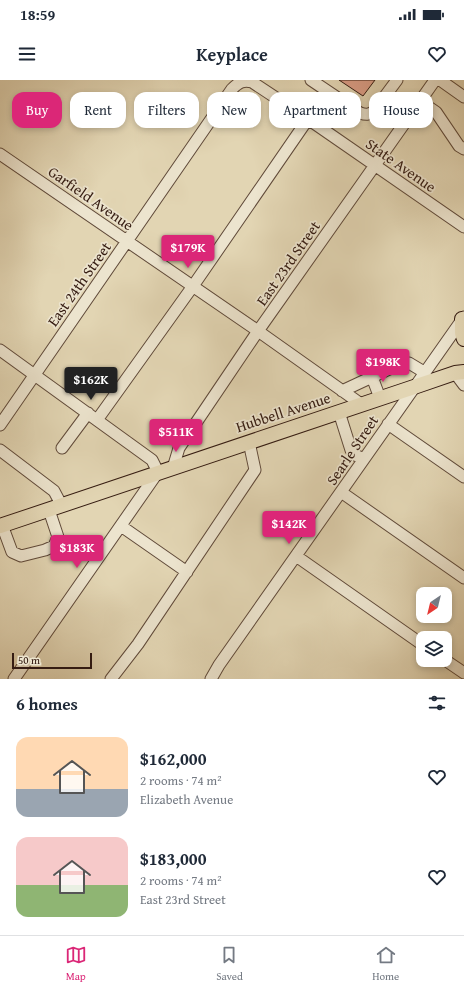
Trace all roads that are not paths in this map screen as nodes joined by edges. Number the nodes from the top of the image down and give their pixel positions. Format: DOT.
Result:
graph roads {
  1 [pos="312,80"];
  2 [pos="397,80"];
  3 [pos="435,80"];
  4 [pos="440,80"];
  5 [pos="242,81"];
  6 [pos="426,92"];
  7 [pos="269,93"];
  8 [pos="464,97"];
  9 [pos="433,110"];
  10 [pos="302,128"];
  11 [pos="321,128"];
  12 [pos="401,128"];
  13 [pos="464,149"];
  14 [pos="0,154"];
  15 [pos="375,166"];
  16 [pos="464,227"];
  17 [pos="127,242"];
  18 [pos="192,286"];
  19 [pos="463,318"];
  20 [pos="258,332"];
  21 [pos="464,339"];
  22 [pos="0,350"];
  23 [pos="424,372"];
  24 [pos="459,373"];
  25 [pos="34,374"];
  26 [pos="372,377"];
  27 [pos="464,385"];
  28 [pos="414,387"];
  29 [pos="342,391"];
  30 [pos="380,398"];
  31 [pos="361,404"];
  32 [pos="339,412"];
  33 [pos="88,413"];
  34 [pos="97,420"];
  35 [pos="388,424"];
  36 [pos="0,425"];
  37 [pos="249,442"];
  38 [pos="62,448"];
  39 [pos="0,450"];
  40 [pos="364,459"];
  41 [pos="173,468"];
  42 [pos="158,472"];
  43 [pos="464,478"];
  44 [pos="341,492"];
  45 [pos="56,508"];
  46 [pos="1,526"];
  47 [pos="121,526"];
  48 [pos="296,556"];
  49 [pos="187,572"];
  50 [pos="464,578"];
  51 [pos="416,640"];
  52 [pos="452,665"];
  53 [pos="464,673"];
  54 [pos="14,679"];
  55 [pos="111,679"];
  56 [pos="211,679"];
  1 -- 2 [label="street"];
  3 -- 6 [label="street, East 23rd Street"];
  4 -- 8 [label="street"];
  5 -- 7 [label="street, State Avenue"];
  5 -- 17 [label="street, East 24th Street"];
  9 -- 13 [label="street"];
  10 -- 18 [label="street"];
  11 -- 15 [label="street, State Avenue"];
  12 -- 15 [label="street, East 23rd Street"];
  14 -- 17 [label="street, Garfield Avenue"];
  15 -- 16 [label="street, State Avenue"];
  15 -- 20 [label="street, East 23rd Street"];
  17 -- 18 [label="street, Garfield Avenue"];
  17 -- 25 [label="street, East 24th Street"];
  18 -- 20 [label="street, Garfield Avenue"];
  18 -- 34 [label="street"];
  19 -- 21 [label="main road"];
  19 -- 23 [label="street, Searle Street"];
  20 -- 29 [label="street, Garfield Avenue"];
  20 -- 41 [label="street, East 23rd Street"];
  22 -- 25 [label="street"];
  23 -- 26 [label="street"];
  23 -- 28 [label="street, Searle Street"];
  24 -- 27 [label="street"];
  24 -- 28 [label="main road, Hubbell Avenue"];
  25 -- 33 [label="street"];
  25 -- 36 [label="street, East 24th Street"];
  26 -- 29 [label="street"];
  26 -- 30 [label="street"];
  28 -- 30 [label="main road, Hubbell Avenue"];
  28 -- 35 [label="street, Searle Street"];
  29 -- 31 [label="street, Garfield Avenue"];
  30 -- 31 [label="main road, Hubbell Avenue"];
  31 -- 32 [label="main road, Hubbell Avenue"];
  32 -- 37 [label="main road, Hubbell Avenue"];
  32 -- 40 [label="street"];
  33 -- 34 [label="street"];
  33 -- 38 [label="street"];
  34 -- 42 [label="street"];
  35 -- 40 [label="street, Searle Street"];
  35 -- 43 [label="street"];
  37 -- 41 [label="main road, Hubbell Avenue"];
  37 -- 49 [label="street"];
  39 -- 45 [label="street"];
  40 -- 44 [label="street, Searle Street"];
  41 -- 42 [label="main road, Hubbell Avenue"];
  42 -- 45 [label="main road, Hubbell Avenue"];
  42 -- 47 [label="street"];
  44 -- 48 [label="street, Searle Street"];
  44 -- 50 [label="street"];
  45 -- 46 [label="main road, Hubbell Avenue"];
  45 -- 46 [label="street"];
  47 -- 49 [label="street"];
  47 -- 54 [label="street"];
  48 -- 51 [label="street"];
  48 -- 56 [label="street, Searle Street"];
  49 -- 55 [label="street"];
  52 -- 53 [label="street"];
}
